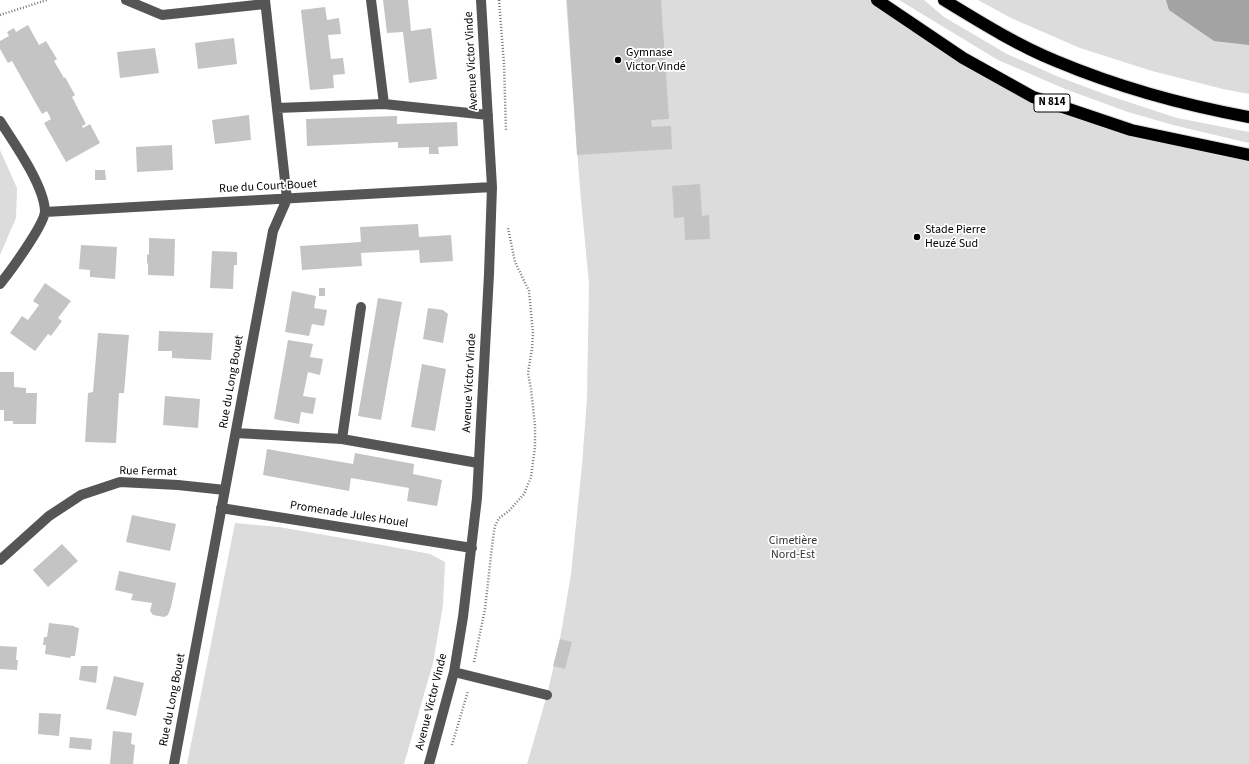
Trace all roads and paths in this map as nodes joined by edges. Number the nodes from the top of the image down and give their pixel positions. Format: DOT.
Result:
graph roads {
  1 [pos="47,0"];
  2 [pos="126,0"];
  3 [pos="371,0"];
  4 [pos="481,0"];
  5 [pos="877,0"];
  6 [pos="944,0"];
  7 [pos="265,2"];
  8 [pos="0,15"];
  9 [pos="384,104"];
  10 [pos="277,108"];
  11 [pos="488,115"];
  12 [pos="1249,117"];
  13 [pos="0,121"];
  14 [pos="1249,156"];
  15 [pos="492,187"];
  16 [pos="287,199"];
  17 [pos="45,212"];
  18 [pos="523,277"];
  19 [pos="0,284"];
  20 [pos="361,307"];
  21 [pos="236,433"];
  22 [pos="342,439"];
  23 [pos="478,463"];
  24 [pos="225,490"];
  25 [pos="222,508"];
  26 [pos="509,511"];
  27 [pos="472,548"];
  28 [pos="0,560"];
  29 [pos="454,672"];
  30 [pos="547,695"];
  31 [pos="174,764"];
  32 [pos="429,764"];
  1 -- 8 [label="path"];
  2 -- 7 [label="street, Rue du Long Bouet"];
  3 -- 9 [label="street"];
  4 -- 11 [label="street, Avenue Victor Vinde"];
  5 -- 14 [label="highway, N 814"];
  6 -- 12 [label="highway"];
  7 -- 10 [label="street, Rue du Long Bouet"];
  9 -- 10 [label="street"];
  9 -- 11 [label="street"];
  10 -- 16 [label="street, Rue du Long Bouet"];
  11 -- 15 [label="street, Avenue Victor Vinde"];
  13 -- 17 [label="street"];
  15 -- 16 [label="street, Rue du Court Bouet"];
  15 -- 23 [label="street, Avenue Victor Vinde"];
  16 -- 17 [label="street, Rue du Court Bouet"];
  16 -- 21 [label="street, Rue du Long Bouet"];
  17 -- 19 [label="street"];
  18 -- 26 [label="path"];
  20 -- 22 [label="street"];
  21 -- 22 [label="street"];
  21 -- 24 [label="street, Rue du Long Bouet"];
  22 -- 23 [label="street"];
  23 -- 27 [label="street, Avenue Victor Vinde"];
  24 -- 25 [label="street, Rue du Long Bouet"];
  24 -- 28 [label="street, Rue Fermat"];
  25 -- 27 [label="street, Promenade Jules Houel"];
  25 -- 31 [label="street, Rue du Long Bouet"];
  27 -- 29 [label="street, Avenue Victor Vinde"];
  29 -- 30 [label="street"];
  29 -- 32 [label="street, Avenue Victor Vinde"];
}
